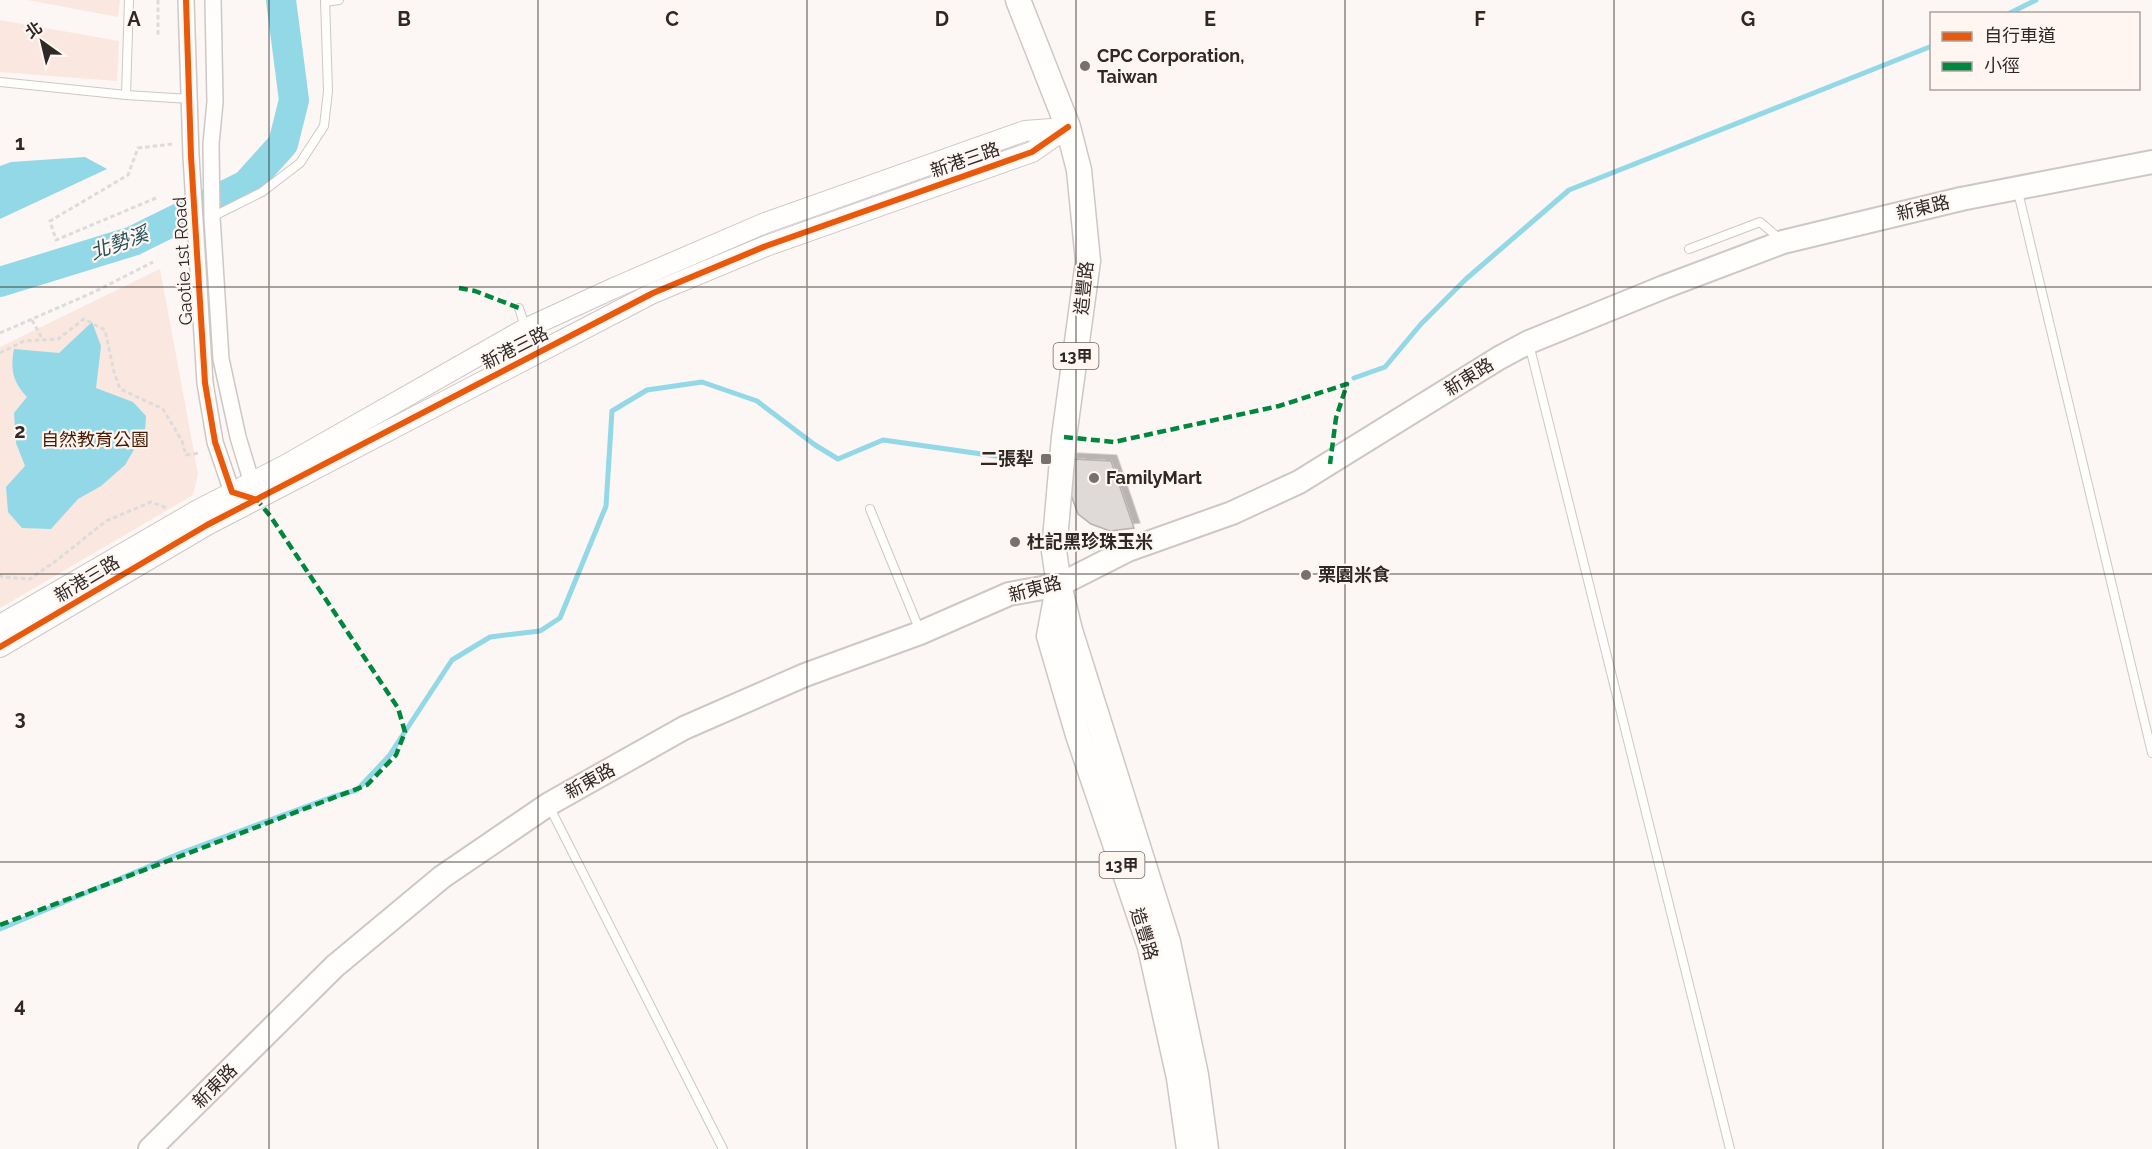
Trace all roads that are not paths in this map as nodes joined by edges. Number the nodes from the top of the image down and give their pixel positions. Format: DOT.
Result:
graph roads {
  1 [pos="129,0"];
  2 [pos="186,0"];
  3 [pos="213,0"];
  4 [pos="339,0"];
  5 [pos="1017,0"];
  6 [pos="325,1"];
  7 [pos="187,24"];
  8 [pos="213,25"];
  9 [pos="0,82"];
  10 [pos="126,95"];
  11 [pos="189,99"];
  12 [pos="1068,128"];
  13 [pos="2152,162"];
  14 [pos="2017,188"];
  15 [pos="212,217"];
  16 [pos="1783,242"];
  17 [pos="1689,249"];
  18 [pos="519,308"];
  19 [pos="525,329"];
  20 [pos="1529,342"];
  21 [pos="534,355"];
  22 [pos="254,491"];
  23 [pos="232,492"];
  24 [pos="870,510"];
  25 [pos="1059,585"];
  26 [pos="0,625"];
  27 [pos="920,633"];
  28 [pos="0,647"];
  29 [pos="2152,753"];
  30 [pos="549,804"];
  31 [pos="150,1149"];
  32 [pos="723,1149"];
  33 [pos="1189,1149"];
  34 [pos="1206,1149"];
  35 [pos="1730,1149"];
  1 -- 10 [label="lane"];
  2 -- 7 [label="street, Gaotie 1st Road"];
  3 -- 8 [label="street, Gaotie 1st Road"];
  4 -- 6 [label="lane"];
  5 -- 12 [label="main road, 造豐路 / 13甲"];
  6 -- 15 [label="lane"];
  7 -- 8 [label="street"];
  7 -- 11 [label="street, Gaotie 1st Road"];
  8 -- 15 [label="street, Gaotie 1st Road"];
  9 -- 10 [label="lane"];
  10 -- 11 [label="lane"];
  11 -- 23 [label="street, Gaotie 1st Road"];
  12 -- 19 [label="street, 新港三路"];
  12 -- 21 [label="street, 新港三路"];
  12 -- 25 [label="main road, 造豐路 / 13甲"];
  13 -- 14 [label="main road, 新東路"];
  14 -- 16 [label="main road, 新東路"];
  14 -- 29 [label="lane"];
  15 -- 22 [label="street, Gaotie 1st Road"];
  16 -- 17 [label="lane"];
  16 -- 20 [label="main road, 新東路"];
  18 -- 19 [label="lane"];
  19 -- 21 [label="lane"];
  19 -- 22 [label="street, 新港三路"];
  20 -- 25 [label="main road, 新東路"];
  20 -- 35 [label="lane"];
  21 -- 22 [label="street, 新港三路"];
  22 -- 23 [label="street, 新港三路"];
  22 -- 28 [label="street, 新港三路"];
  23 -- 26 [label="street, 新港三路"];
  24 -- 27 [label="lane"];
  25 -- 27 [label="main road, 新東路"];
  25 -- 33 [label="main road, 造豐路 / 13甲"];
  25 -- 34 [label="main road, 造豐路 / 13甲"];
  27 -- 30 [label="main road, 新東路"];
  30 -- 31 [label="main road, 新東路"];
  30 -- 32 [label="lane"];
}
